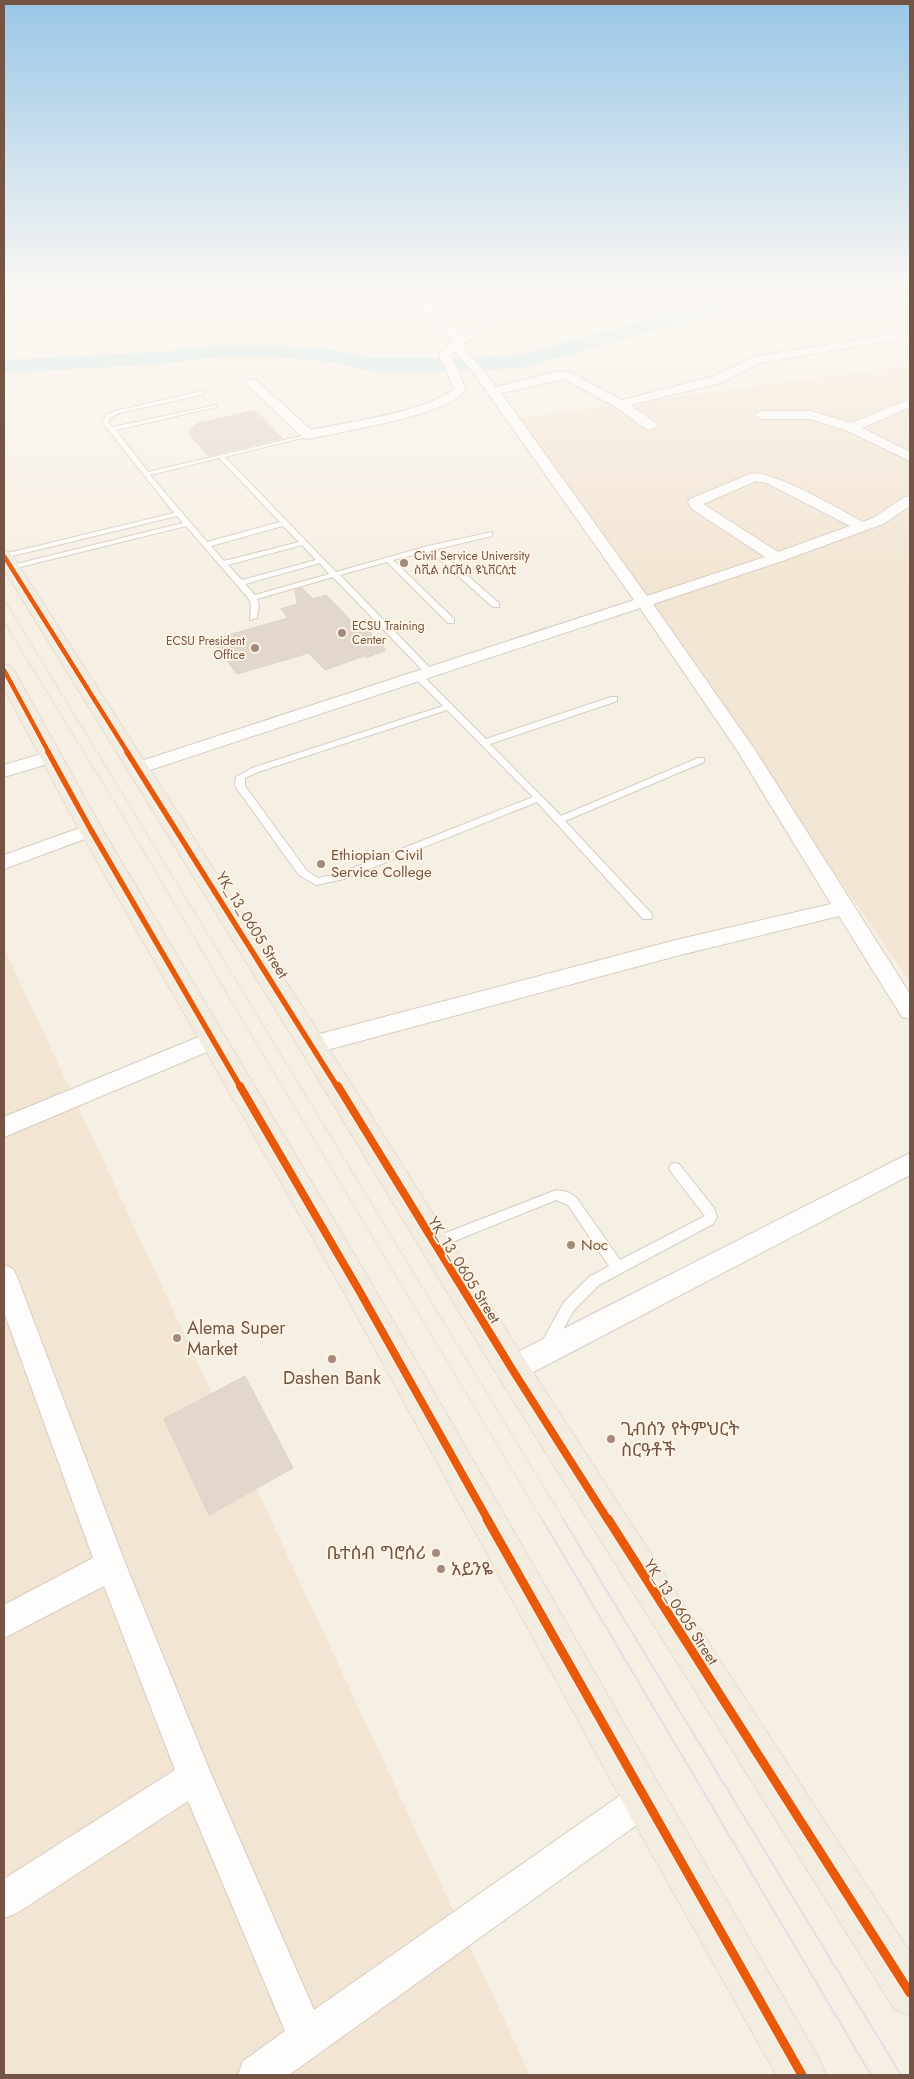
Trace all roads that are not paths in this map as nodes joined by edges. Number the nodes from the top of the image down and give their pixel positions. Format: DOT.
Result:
graph roads {
  1 [pos="260,390"];
  2 [pos="460,390"];
  3 [pos="500,390"];
  4 [pos="594,390"];
  5 [pos="676,390"];
  6 [pos="492,392"];
  7 [pos="202,393"];
  8 [pos="910,403"];
  9 [pos="620,404"];
  10 [pos="214,406"];
  11 [pos="761,415"];
  12 [pos="651,426"];
  13 [pos="853,428"];
  14 [pos="112,429"];
  15 [pos="308,435"];
  16 [pos="221,457"];
  17 [pos="910,457"];
  18 [pos="146,474"];
  19 [pos="910,500"];
  20 [pos="178,514"];
  21 [pos="286,523"];
  22 [pos="187,524"];
  23 [pos="862,527"];
  24 [pos="489,534"];
  25 [pos="303,543"];
  26 [pos="205,545"];
  27 [pos="431,548"];
  28 [pos="777,558"];
  29 [pos="388,559"];
  30 [pos="6,560"];
  31 [pos="320,560"];
  32 [pos="222,564"];
  33 [pos="336,575"];
  34 [pos="240,583"];
  35 [pos="253,598"];
  36 [pos="643,601"];
  37 [pos="496,605"];
  38 [pos="252,618"];
  39 [pos="452,621"];
  40 [pos="4,670"];
  41 [pos="424,674"];
  42 [pos="614,699"];
  43 [pos="448,707"];
  44 [pos="484,743"];
  45 [pos="51,758"];
  46 [pos="701,760"];
  47 [pos="138,768"];
  48 [pos="4,771"];
  49 [pos="539,798"];
  50 [pos="559,820"];
  51 [pos="92,830"];
  52 [pos="4,862"];
  53 [pos="844,908"];
  54 [pos="647,916"];
  55 [pos="910,1011"];
  56 [pos="213,1040"];
  57 [pos="312,1045"];
  58 [pos="4,1127"];
  59 [pos="910,1163"];
  60 [pos="675,1168"];
  61 [pos="433,1243"];
  62 [pos="618,1268"];
  63 [pos="4,1277"];
  64 [pos="543,1353"];
  65 [pos="512,1369"];
  66 [pos="111,1565"];
  67 [pos="4,1622"];
  68 [pos="195,1777"];
  69 [pos="644,1799"];
  70 [pos="4,1900"];
  71 [pos="910,1993"];
  72 [pos="307,2038"];
  73 [pos="257,2075"];
  74 [pos="802,2075"];
  1 -- 15 [label="street"];
  2 -- 15 [label="street"];
  3 -- 6 [label="street"];
  4 -- 9 [label="street"];
  5 -- 9 [label="street"];
  6 -- 36 [label="street"];
  7 -- 14 [label="lane"];
  8 -- 13 [label="street"];
  9 -- 12 [label="street"];
  10 -- 14 [label="lane"];
  11 -- 13 [label="street"];
  13 -- 17 [label="street"];
  14 -- 18 [label="lane"];
  15 -- 16 [label="lane"];
  16 -- 18 [label="lane"];
  16 -- 21 [label="lane"];
  18 -- 20 [label="lane"];
  19 -- 23 [label="street"];
  20 -- 22 [label="lane"];
  20 -- 30 [label="lane"];
  21 -- 25 [label="lane"];
  21 -- 26 [label="lane"];
  22 -- 26 [label="lane"];
  22 -- 30 [label="lane"];
  23 -- 28 [label="street"];
  23 -- 28 [label="street"];
  24 -- 27 [label="lane"];
  25 -- 31 [label="lane"];
  25 -- 32 [label="lane"];
  26 -- 32 [label="lane"];
  27 -- 29 [label="lane"];
  27 -- 37 [label="lane"];
  28 -- 36 [label="street"];
  29 -- 33 [label="lane"];
  29 -- 39 [label="lane"];
  30 -- 47 [label="main road, YK_13_0605 Street"];
  31 -- 33 [label="lane"];
  31 -- 34 [label="lane"];
  32 -- 34 [label="lane"];
  33 -- 35 [label="lane"];
  33 -- 41 [label="lane"];
  34 -- 35 [label="lane"];
  35 -- 38 [label="lane"];
  36 -- 41 [label="street"];
  36 -- 53 [label="street"];
  40 -- 45 [label="main road"];
  41 -- 43 [label="lane"];
  41 -- 47 [label="street"];
  42 -- 44 [label="lane"];
  43 -- 44 [label="lane"];
  43 -- 49 [label="lane"];
  44 -- 49 [label="lane"];
  45 -- 48 [label="street"];
  45 -- 51 [label="main road"];
  46 -- 50 [label="lane"];
  47 -- 57 [label="main road, YK_13_0605 Street"];
  49 -- 50 [label="lane"];
  50 -- 54 [label="lane"];
  51 -- 52 [label="street"];
  51 -- 56 [label="main road"];
  53 -- 55 [label="street"];
  53 -- 57 [label="street"];
  56 -- 58 [label="street"];
  56 -- 69 [label="main road"];
  57 -- 61 [label="main road, YK_13_0605 Street"];
  59 -- 64 [label="street"];
  60 -- 62 [label="lane"];
  61 -- 62 [label="lane"];
  61 -- 65 [label="main road, YK_13_0605 Street"];
  62 -- 64 [label="lane"];
  63 -- 66 [label="street"];
  64 -- 65 [label="street"];
  65 -- 71 [label="main road, YK_13_0605 Street"];
  66 -- 67 [label="street"];
  66 -- 68 [label="street"];
  68 -- 70 [label="street"];
  68 -- 72 [label="street"];
  69 -- 72 [label="street"];
  69 -- 74 [label="main road"];
  72 -- 73 [label="street"];
}
